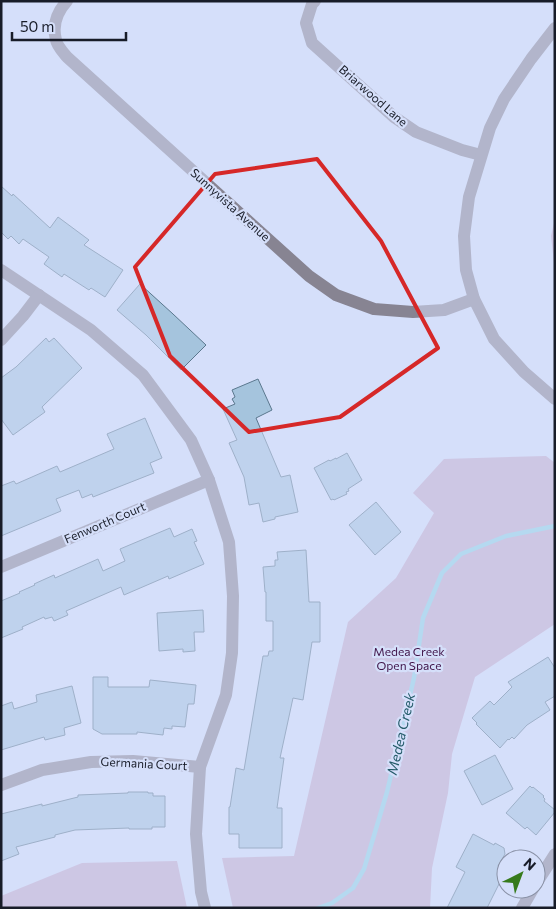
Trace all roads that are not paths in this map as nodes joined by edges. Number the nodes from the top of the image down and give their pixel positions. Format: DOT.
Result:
graph roads {
  1 [pos="67,1"];
  2 [pos="315,1"];
  3 [pos="555,28"];
  4 [pos="481,155"];
  5 [pos="1,270"];
  6 [pos="38,295"];
  7 [pos="474,299"];
  8 [pos="1,340"];
  9 [pos="555,399"];
  10 [pos="209,480"];
  11 [pos="1,567"];
  12 [pos="200,767"];
  13 [pos="1,785"];
  14 [pos="555,854"];
  15 [pos="546,868"];
  16 [pos="205,907"];
  1 -- 7 [label="street, Sunnyvista Avenue"];
  2 -- 4 [label="street, Briarwood Lane"];
  3 -- 4 [label="street"];
  4 -- 7 [label="street"];
  5 -- 6 [label="street"];
  6 -- 8 [label="street"];
  6 -- 10 [label="street"];
  7 -- 9 [label="street"];
  10 -- 11 [label="street, Fenworth Court"];
  10 -- 12 [label="street"];
  12 -- 13 [label="street, Germania Court"];
  12 -- 16 [label="street"];
  14 -- 15 [label="street"];
}
